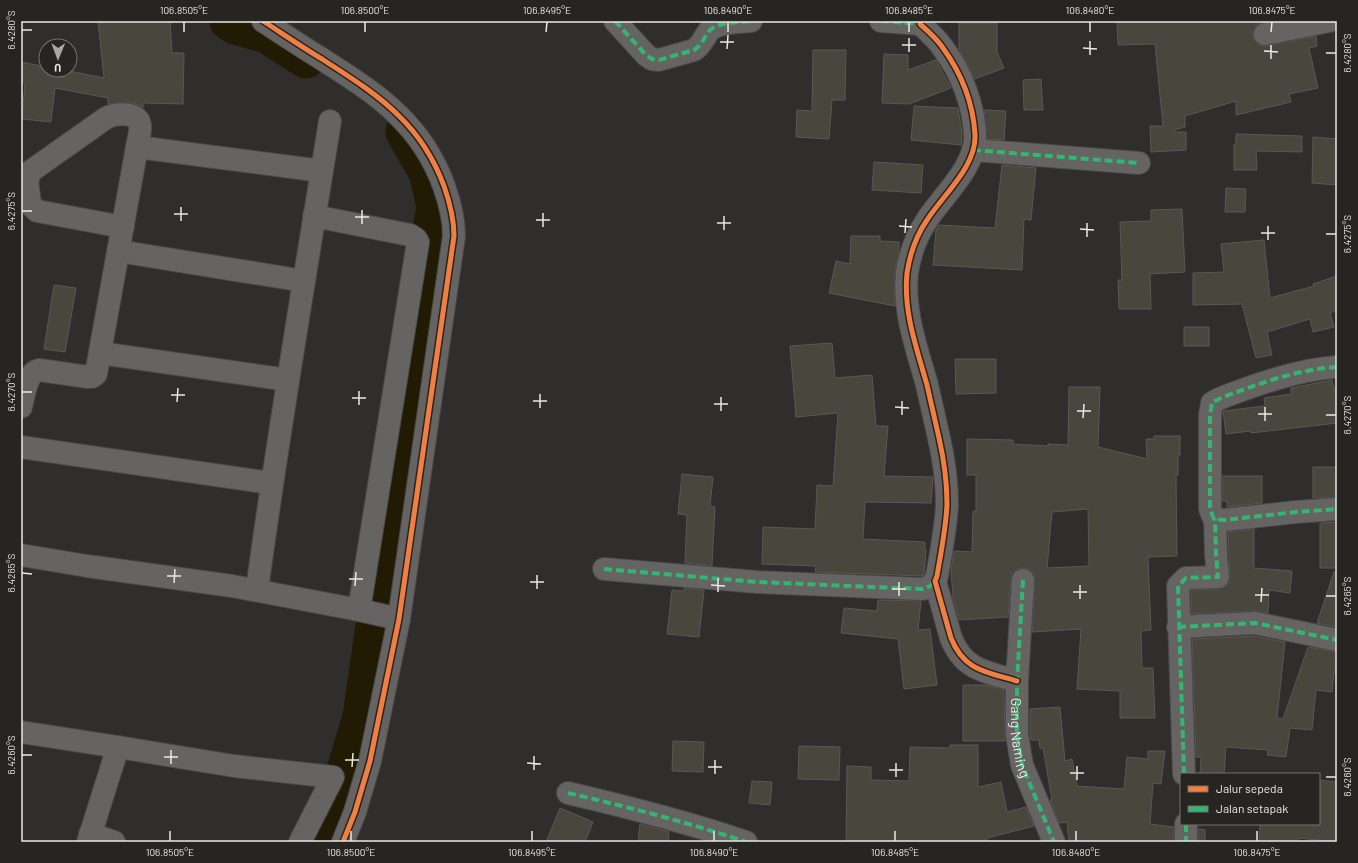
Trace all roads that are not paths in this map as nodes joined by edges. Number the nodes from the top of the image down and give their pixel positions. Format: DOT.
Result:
graph roads {
  1 [pos="263,21"];
  2 [pos="615,21"];
  3 [pos="751,21"];
  4 [pos="881,21"];
  5 [pos="1329,21"];
  6 [pos="920,22"];
  7 [pos="712,24"];
  8 [pos="1265,34"];
  9 [pos="330,121"];
  10 [pos="137,147"];
  11 [pos="973,150"];
  12 [pos="1139,163"];
  13 [pos="322,171"];
  14 [pos="314,216"];
  15 [pos="122,227"];
  16 [pos="118,251"];
  17 [pos="304,281"];
  18 [pos="100,353"];
  19 [pos="1337,367"];
  20 [pos="288,380"];
  21 [pos="21,407"];
  22 [pos="21,447"];
  23 [pos="271,484"];
  24 [pos="1337,509"];
  25 [pos="1215,519"];
  26 [pos="21,555"];
  27 [pos="604,569"];
  28 [pos="1023,580"];
  29 [pos="935,581"];
  30 [pos="257,590"];
  31 [pos="379,614"];
  32 [pos="1178,627"];
  33 [pos="1337,640"];
  34 [pos="1017,681"];
  35 [pos="21,732"];
  36 [pos="118,747"];
  37 [pos="1184,773"];
  38 [pos="568,793"];
  39 [pos="1186,825"];
  40 [pos="89,838"];
  41 [pos="114,842"];
  42 [pos="300,842"];
  43 [pos="342,842"];
  44 [pos="746,842"];
  45 [pos="1054,842"];
  46 [pos="1186,842"];
  1 -- 31 [label="street"];
  2 -- 7 [label="street"];
  3 -- 7 [label="street"];
  4 -- 6 [label="street"];
  5 -- 8 [label="street"];
  6 -- 11 [label="street"];
  9 -- 13 [label="street"];
  10 -- 13 [label="street"];
  10 -- 15 [label="street"];
  10 -- 15 [label="street"];
  11 -- 12 [label="street"];
  11 -- 29 [label="street"];
  13 -- 14 [label="street"];
  14 -- 17 [label="street"];
  14 -- 31 [label="street"];
  15 -- 16 [label="street"];
  16 -- 17 [label="street"];
  16 -- 18 [label="street"];
  17 -- 20 [label="street"];
  18 -- 20 [label="street"];
  18 -- 21 [label="street"];
  19 -- 25 [label="street"];
  20 -- 23 [label="street"];
  22 -- 23 [label="street"];
  23 -- 30 [label="street"];
  24 -- 25 [label="street"];
  25 -- 32 [label="street"];
  26 -- 30 [label="street"];
  27 -- 29 [label="street"];
  28 -- 34 [label="street, Gang Naming"];
  29 -- 34 [label="street"];
  30 -- 31 [label="street"];
  31 -- 43 [label="street"];
  32 -- 33 [label="street"];
  32 -- 37 [label="street"];
  34 -- 45 [label="street, Gang Naming"];
  35 -- 36 [label="street"];
  36 -- 40 [label="street"];
  36 -- 42 [label="street"];
  38 -- 44 [label="street"];
  39 -- 46 [label="street"];
  40 -- 41 [label="street"];
}
